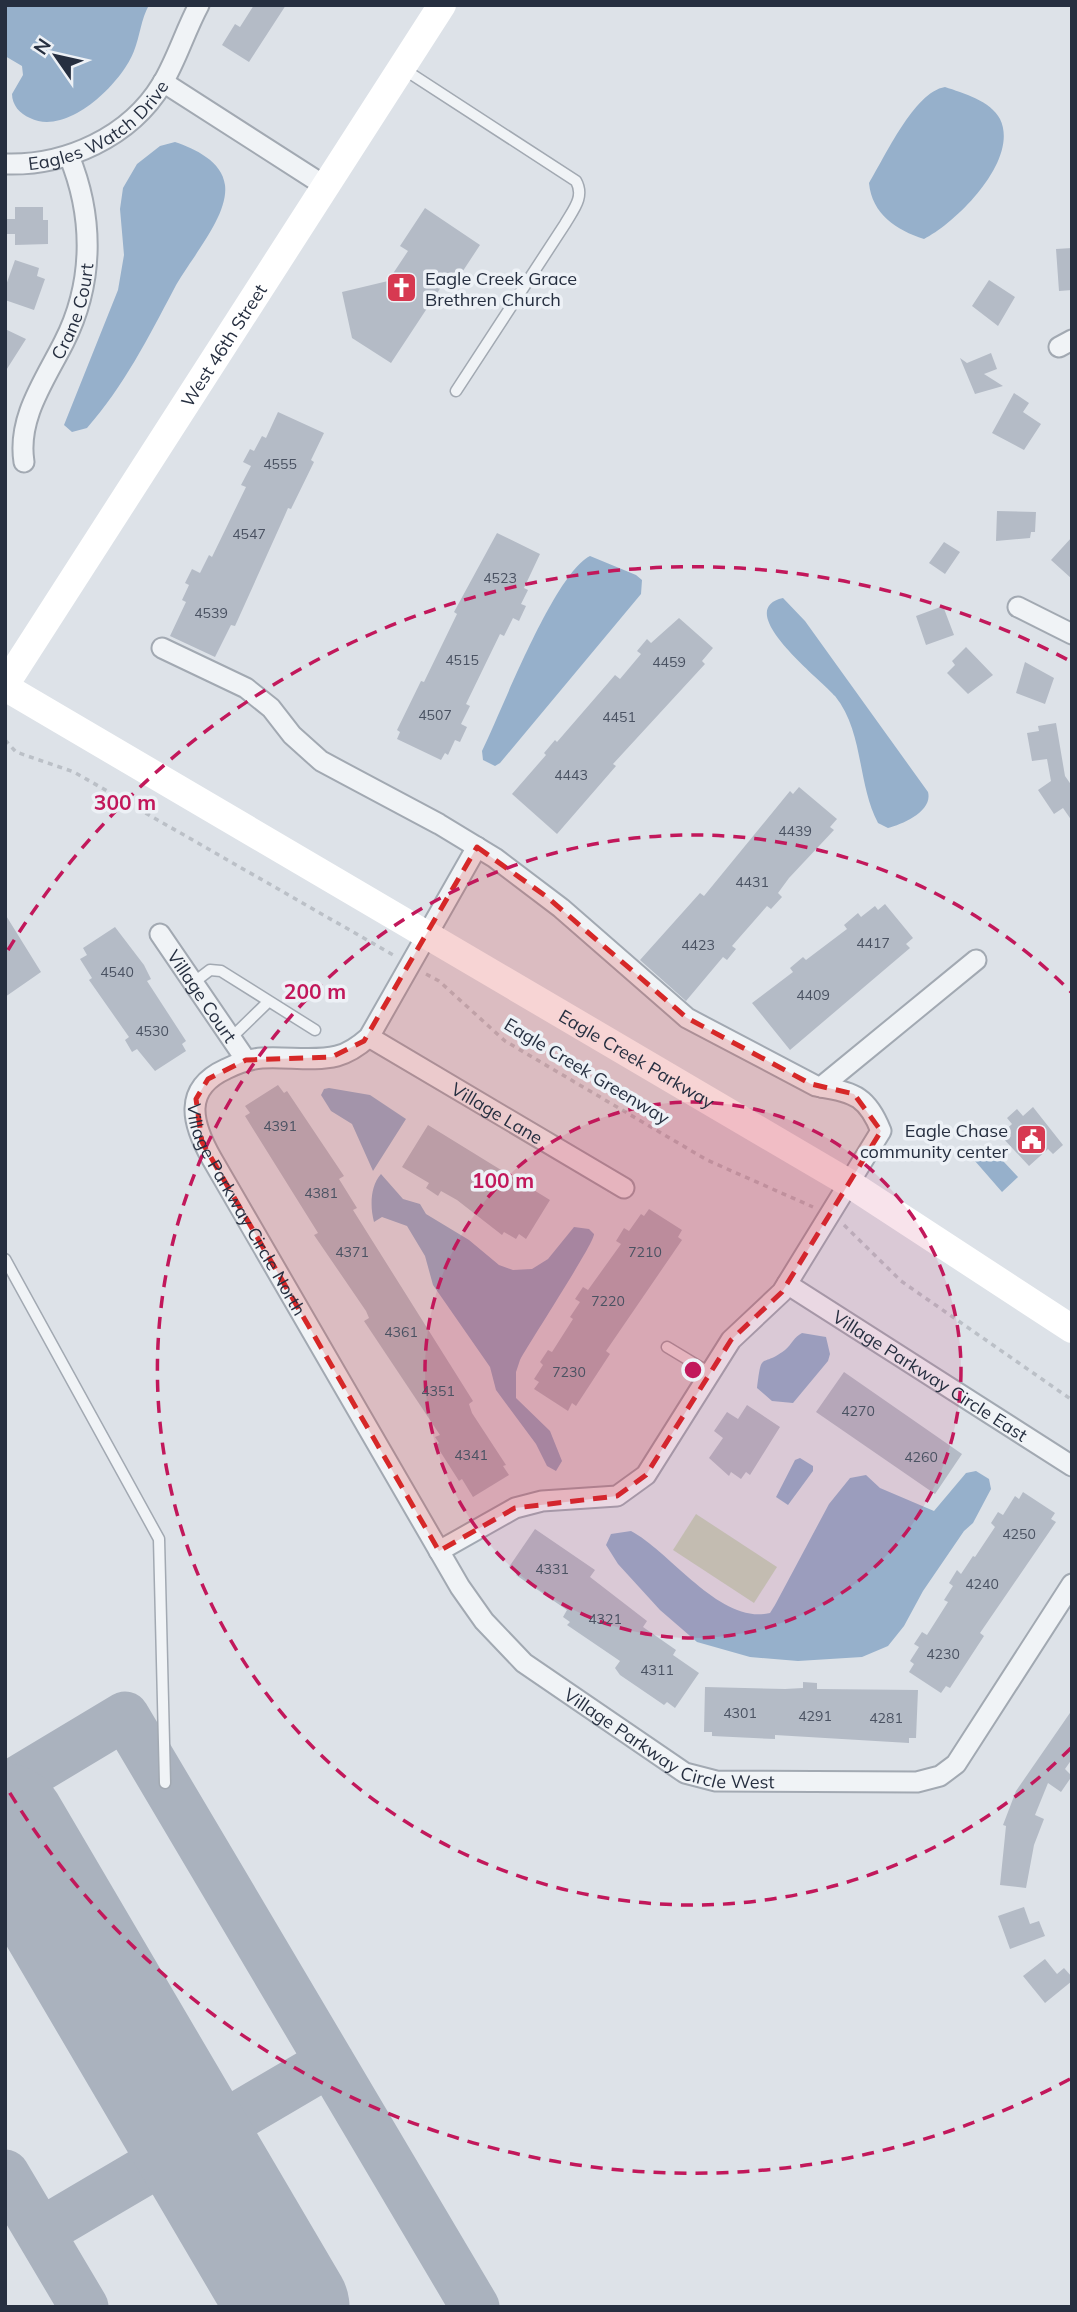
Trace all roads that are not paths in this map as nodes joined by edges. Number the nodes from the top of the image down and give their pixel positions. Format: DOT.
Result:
graph roads {
  1 [pos="199,5"];
  2 [pos="442,5"];
  3 [pos="402,68"];
  4 [pos="163,82"];
  5 [pos="69,156"];
  6 [pos="5,164"];
  7 [pos="325,186"];
  8 [pos="456,391"];
  9 [pos="24,463"];
  10 [pos="1018,607"];
  11 [pos="1072,634"];
  12 [pos="162,648"];
  13 [pos="5,686"];
  14 [pos="477,847"];
  15 [pos="160,934"];
  16 [pos="426,935"];
  17 [pos="975,960"];
  18 [pos="193,983"];
  19 [pos="268,1002"];
  20 [pos="314,1030"];
  21 [pos="369,1037"];
  22 [pos="231,1038"];
  23 [pos="246,1060"];
  24 [pos="821,1087"];
  25 [pos="847,1182"];
  26 [pos="624,1188"];
  27 [pos="5,1259"];
  28 [pos="787,1284"];
  29 [pos="1072,1329"];
  30 [pos="667,1347"];
  31 [pos="710,1373"];
  32 [pos="1072,1466"];
  33 [pos="439,1551"];
  34 [pos="1072,1584"];
  35 [pos="165,1783"];
  1 -- 4 [label="street"];
  2 -- 3 [label="main road, West 46th Street"];
  3 -- 7 [label="main road, West 46th Street"];
  3 -- 8 [label="lane"];
  4 -- 5 [label="street, Eagles Watch Drive"];
  4 -- 7 [label="street, Eagles Watch Drive"];
  5 -- 6 [label="street, Eagles Watch Drive"];
  5 -- 9 [label="street, Crane Court"];
  7 -- 13 [label="main road, West 46th Street"];
  10 -- 11 [label="street"];
  12 -- 14 [label="street"];
  13 -- 16 [label="main road, Eagle Creek Parkway"];
  14 -- 16 [label="street"];
  14 -- 24 [label="street"];
  15 -- 18 [label="street, Village Court"];
  16 -- 21 [label="street"];
  16 -- 25 [label="main road, Eagle Creek Parkway"];
  17 -- 24 [label="street"];
  18 -- 19 [label="lane"];
  18 -- 22 [label="street, Village Court"];
  19 -- 20 [label="lane"];
  19 -- 22 [label="lane"];
  21 -- 23 [label="street, Village Parkway Circle North"];
  21 -- 26 [label="street, Village Lane"];
  22 -- 23 [label="street, Village Court"];
  23 -- 33 [label="street, Village Parkway Circle North"];
  24 -- 25 [label="street"];
  25 -- 28 [label="street"];
  25 -- 29 [label="main road, Eagle Creek Parkway"];
  27 -- 35 [label="lane"];
  28 -- 31 [label="street"];
  28 -- 32 [label="street, Village Parkway Circle East"];
  30 -- 31 [label="lane"];
  31 -- 33 [label="street"];
  33 -- 34 [label="street, Village Parkway Circle West"];
}
